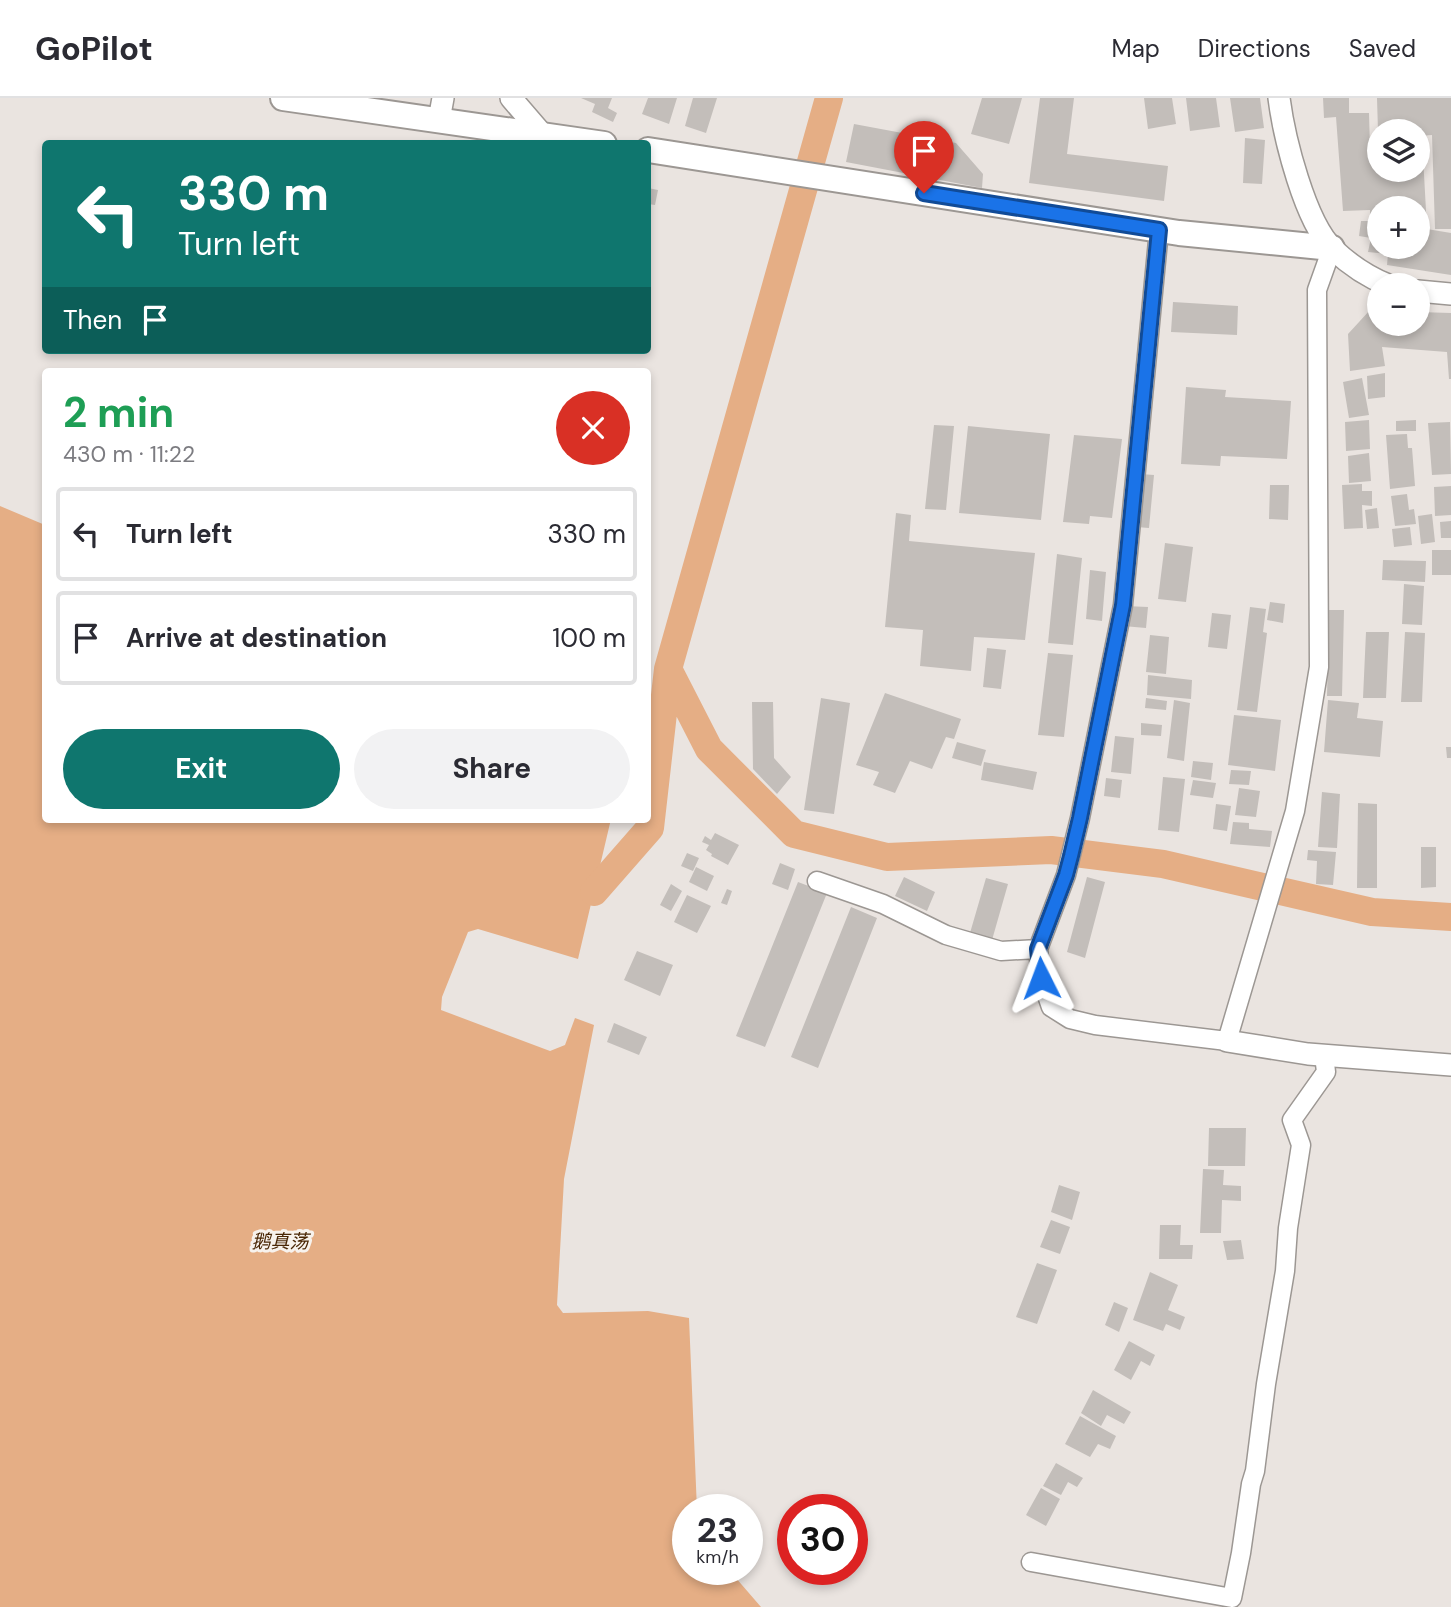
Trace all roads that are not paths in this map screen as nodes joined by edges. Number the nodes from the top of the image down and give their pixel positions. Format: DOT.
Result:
graph roads {
  1 [pos="283,98"];
  2 [pos="511,98"];
  3 [pos="1279,98"];
  4 [pos="376,104"];
  5 [pos="441,109"];
  6 [pos="543,135"];
  7 [pos="577,140"];
  8 [pos="651,150"];
  9 [pos="1159,230"];
  10 [pos="1332,248"];
  11 [pos="1367,276"];
  12 [pos="1430,292"];
  13 [pos="1451,294"];
  14 [pos="817,881"];
  15 [pos="1038,949"];
  16 [pos="1227,1041"];
  17 [pos="1324,1055"];
  18 [pos="1451,1065"];
  19 [pos="1031,1562"];
  1 -- 4 [label="main road"];
  2 -- 6 [label="street"];
  3 -- 10 [label="street"];
  4 -- 5 [label="main road"];
  5 -- 6 [label="main road"];
  6 -- 7 [label="main road"];
  8 -- 9 [label="main road"];
  9 -- 10 [label="main road"];
  9 -- 15 [label="street"];
  10 -- 11 [label="street"];
  10 -- 16 [label="street"];
  12 -- 13 [label="street"];
  14 -- 15 [label="street"];
  15 -- 16 [label="street"];
  16 -- 17 [label="street"];
  17 -- 18 [label="street"];
  17 -- 19 [label="street"];
}
